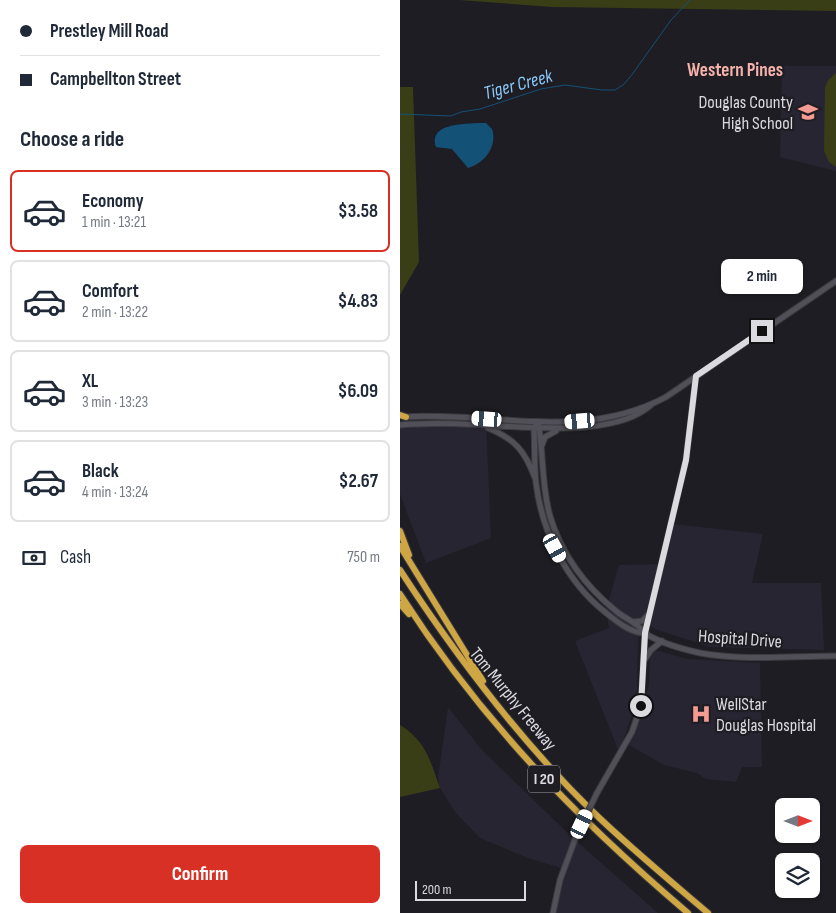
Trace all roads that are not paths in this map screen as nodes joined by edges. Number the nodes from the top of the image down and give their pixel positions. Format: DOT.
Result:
graph roads {
  1 [pos="836,281"];
  2 [pos="696,376"];
  3 [pos="652,404"];
  4 [pos="402,416"];
  5 [pos="474,418"];
  6 [pos="538,422"];
  7 [pos="457,424"];
  8 [pos="400,425"];
  9 [pos="473,426"];
  10 [pos="537,429"];
  11 [pos="561,429"];
  12 [pos="540,450"];
  13 [pos="536,482"];
  14 [pos="400,531"];
  15 [pos="400,546"];
  16 [pos="400,570"];
  17 [pos="415,570"];
  18 [pos="400,594"];
  19 [pos="400,604"];
  20 [pos="650,611"];
  21 [pos="632,622"];
  22 [pos="420,626"];
  23 [pos="645,633"];
  24 [pos="662,641"];
  25 [pos="836,656"];
  26 [pos="643,662"];
  27 [pos="499,708"];
  28 [pos="553,913"];
  29 [pos="688,913"];
  30 [pos="708,913"];
  1 -- 2 [label="street"];
  2 -- 3 [label="street"];
  2 -- 20 [label="street"];
  3 -- 6 [label="street"];
  3 -- 11 [label="street"];
  4 -- 5 [label="street"];
  5 -- 6 [label="street"];
  5 -- 7 [label="street"];
  6 -- 10 [label="street"];
  7 -- 8 [label="street"];
  7 -- 9 [label="street"];
  9 -- 10 [label="street"];
  9 -- 13 [label="street"];
  10 -- 11 [label="street"];
  10 -- 12 [label="street, Hospital Drive"];
  10 -- 13 [label="street, Hospital Drive"];
  11 -- 12 [label="street"];
  12 -- 21 [label="street, Hospital Drive"];
  13 -- 23 [label="street, Hospital Drive"];
  14 -- 17 [label="highway"];
  15 -- 17 [label="highway"];
  16 -- 27 [label="highway, Tom Murphy Freeway / I 20"];
  17 -- 27 [label="highway"];
  18 -- 22 [label="highway, Tom Murphy Freeway / I 20"];
  19 -- 22 [label="highway"];
  20 -- 21 [label="street"];
  20 -- 23 [label="street"];
  21 -- 23 [label="street, Hospital Drive"];
  22 -- 29 [label="highway, Tom Murphy Freeway / I 20"];
  23 -- 24 [label="street, Hospital Drive"];
  23 -- 26 [label="street"];
  24 -- 25 [label="street, Hospital Drive"];
  24 -- 26 [label="street"];
  26 -- 28 [label="street, bridge"];
  27 -- 30 [label="highway, Tom Murphy Freeway / I 20"];
}
